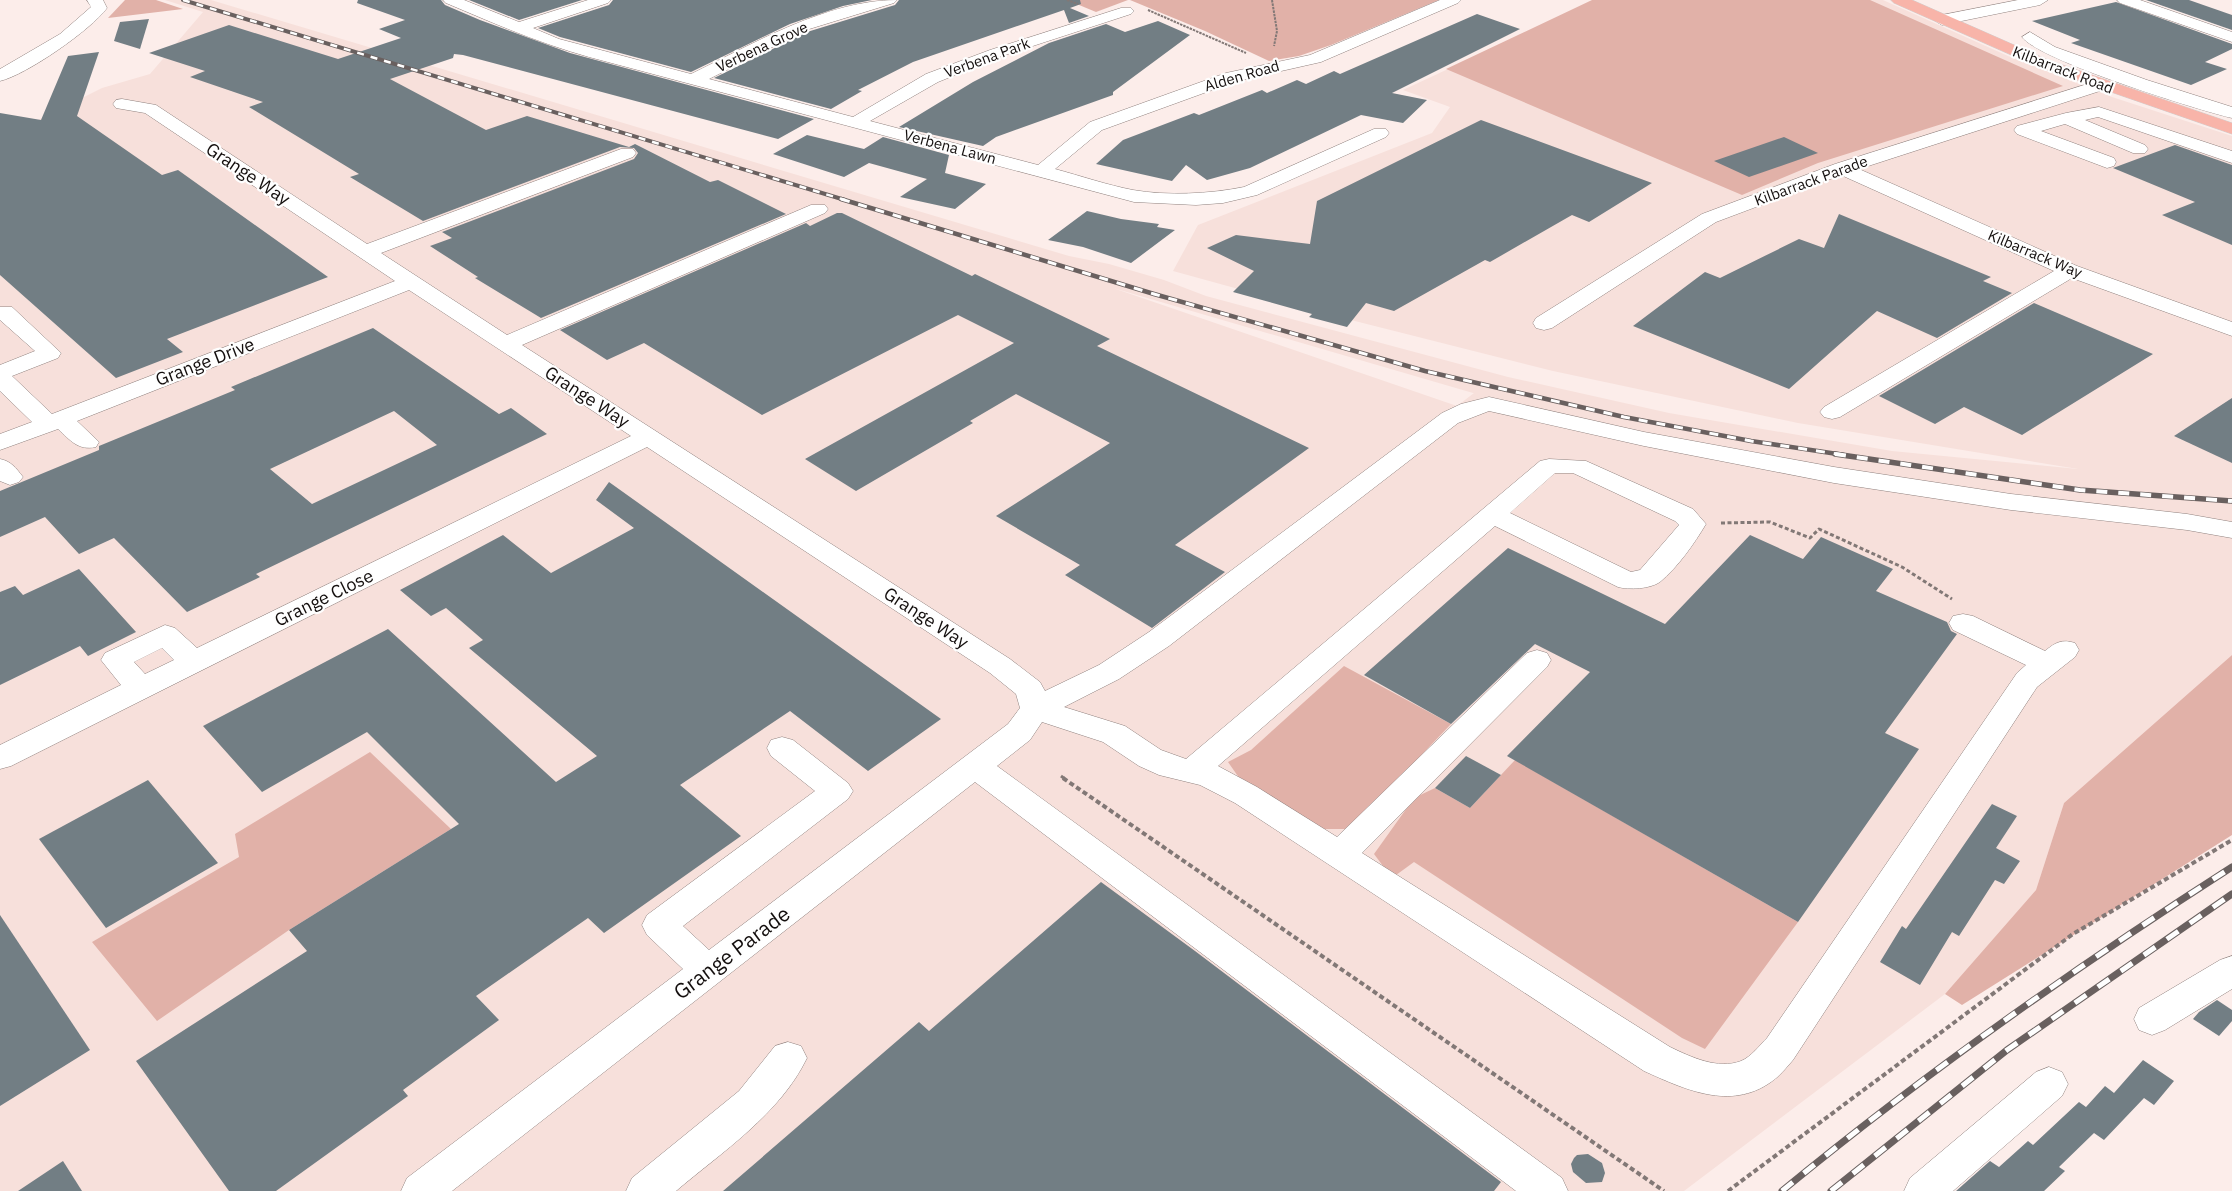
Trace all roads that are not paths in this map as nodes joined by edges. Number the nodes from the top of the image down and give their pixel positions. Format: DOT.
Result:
graph roads {
  1 [pos="95,0"];
  2 [pos="451,0"];
  3 [pos="603,0"];
  4 [pos="889,0"];
  5 [pos="1453,0"];
  6 [pos="1899,0"];
  7 [pos="2040,0"];
  8 [pos="2125,0"];
  9 [pos="1126,11"];
  10 [pos="1942,20"];
  11 [pos="517,28"];
  12 [pos="2030,37"];
  13 [pos="2232,37"];
  14 [pos="0,76"];
  15 [pos="693,80"];
  16 [pos="2100,85"];
  17 [pos="122,104"];
  18 [pos="2035,106"];
  19 [pos="2232,113"];
  20 [pos="2066,118"];
  21 [pos="856,122"];
  22 [pos="2232,129"];
  23 [pos="1380,133"];
  24 [pos="2139,149"];
  25 [pos="627,153"];
  26 [pos="2232,158"];
  27 [pos="2107,162"];
  28 [pos="1842,168"];
  29 [pos="1042,171"];
  30 [pos="818,209"];
  31 [pos="365,252"];
  32 [pos="2070,270"];
  33 [pos="410,282"];
  34 [pos="0,313"];
  35 [pos="1544,323"];
  36 [pos="2232,329"];
  37 [pos="505,344"];
  38 [pos="0,373"];
  39 [pos="0,378"];
  40 [pos="1832,412"];
  41 [pos="55,421"];
  42 [pos="648,437"];
  43 [pos="87,442"];
  44 [pos="0,443"];
  45 [pos="1493,515"];
  46 [pos="2232,530"];
  47 [pos="1963,623"];
  48 [pos="1537,660"];
  49 [pos="194,662"];
  50 [pos="141,688"];
  51 [pos="1035,709"];
  52 [pos="782,748"];
  53 [pos="0,758"];
  54 [pos="975,766"];
  55 [pos="1193,770"];
  56 [pos="1340,854"];
  57 [pos="708,971"];
  58 [pos="2232,971"];
  59 [pos="2152,1019"];
  60 [pos="788,1058"];
  61 [pos="2049,1084"];
  62 [pos="421,1191"];
  63 [pos="646,1191"];
  64 [pos="1548,1191"];
  65 [pos="1924,1191"];
  1 -- 14 [label="street"];
  2 -- 11 [label="street, Verbena Lawn"];
  3 -- 11 [label="street"];
  4 -- 15 [label="street, Verbena Grove"];
  5 -- 29 [label="street, Alden Road"];
  6 -- 10 [label="main road, Kilbarrack Road"];
  7 -- 10 [label="street"];
  8 -- 13 [label="street"];
  9 -- 21 [label="street, Verbena Park"];
  10 -- 16 [label="main road, Kilbarrack Road"];
  11 -- 15 [label="street, Verbena Lawn"];
  12 -- 19 [label="street, Kilbarrack Road"];
  15 -- 21 [label="street, Verbena Lawn"];
  16 -- 18 [label="street, Kilbarrack Parade"];
  16 -- 22 [label="main road, Kilbarrack Road"];
  17 -- 31 [label="street, Grange Way"];
  18 -- 20 [label="street"];
  18 -- 28 [label="street, Kilbarrack Parade"];
  20 -- 24 [label="street"];
  20 -- 26 [label="street"];
  20 -- 27 [label="street"];
  21 -- 29 [label="street, Verbena Lawn"];
  23 -- 29 [label="street, Verbena Lawn"];
  25 -- 31 [label="street"];
  28 -- 32 [label="street, Kilbarrack Way"];
  28 -- 35 [label="street, Kilbarrack Parade"];
  30 -- 37 [label="street"];
  31 -- 33 [label="street, Grange Way"];
  32 -- 36 [label="street, Kilbarrack Way"];
  32 -- 40 [label="street"];
  33 -- 37 [label="street, Grange Way"];
  33 -- 41 [label="street, Grange Drive"];
  34 -- 38 [label="street"];
  37 -- 42 [label="street, Grange Way"];
  39 -- 41 [label="street"];
  41 -- 43 [label="street"];
  41 -- 44 [label="street, Grange Drive"];
  42 -- 49 [label="street, Grange Close"];
  42 -- 51 [label="street, Grange Way"];
  45 -- 45 [label="street"];
  45 -- 55 [label="street"];
  46 -- 51 [label="street"];
  47 -- 56 [label="street"];
  48 -- 56 [label="street"];
  49 -- 50 [label="street, Grange Close"];
  49 -- 50 [label="street"];
  50 -- 53 [label="street, Grange Close"];
  51 -- 54 [label="street, Grange Parade"];
  51 -- 55 [label="street"];
  52 -- 57 [label="street"];
  54 -- 57 [label="street, Grange Parade"];
  54 -- 64 [label="street"];
  55 -- 56 [label="street"];
  57 -- 62 [label="street, Grange Parade"];
  58 -- 59 [label="street"];
  60 -- 63 [label="street"];
  61 -- 65 [label="street"];
}
